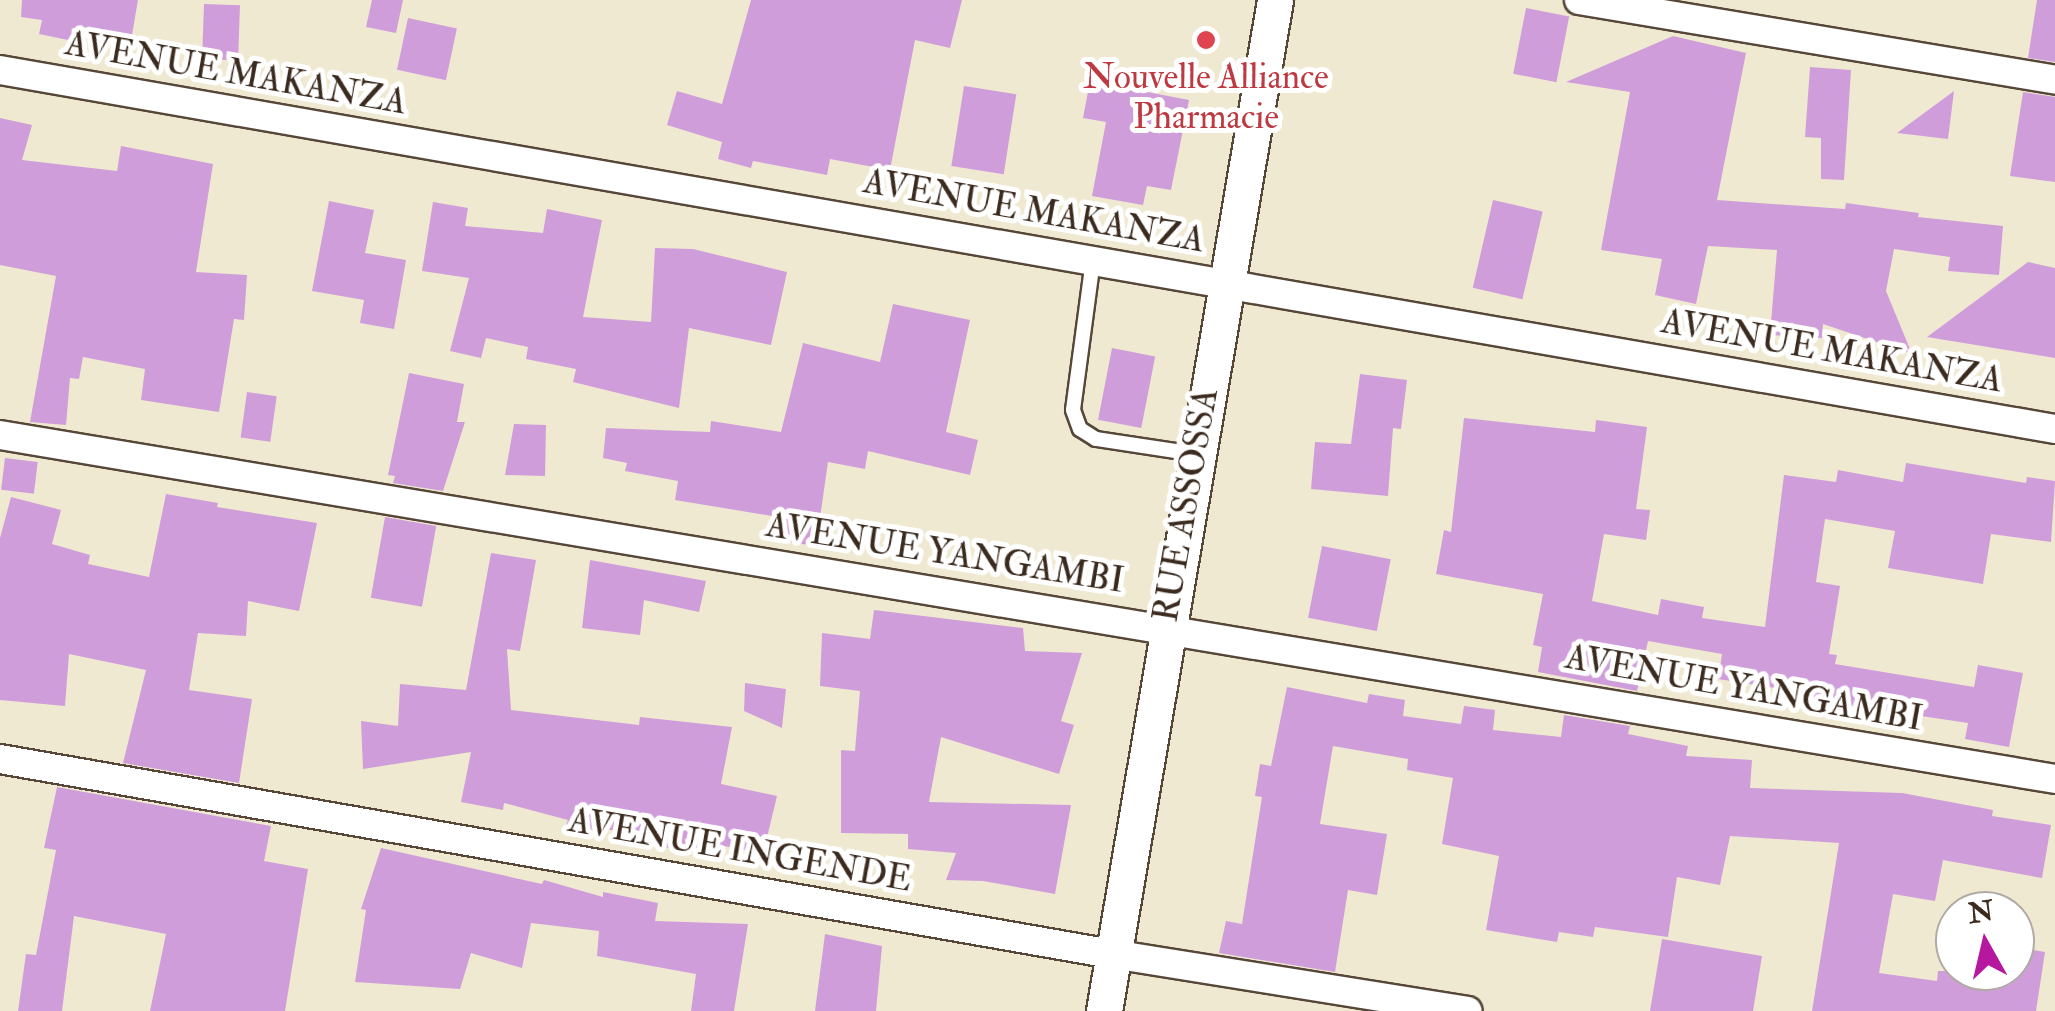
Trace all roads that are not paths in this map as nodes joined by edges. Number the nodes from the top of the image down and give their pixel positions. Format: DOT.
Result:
graph roads {
  1 [pos="1275,0"];
  2 [pos="1579,0"];
  3 [pos="0,70"];
  4 [pos="2055,80"];
  5 [pos="1093,259"];
  6 [pos="1224,282"];
  7 [pos="2055,429"];
  8 [pos="0,435"];
  9 [pos="1195,454"];
  10 [pos="1166,628"];
  11 [pos="0,758"];
  12 [pos="2055,779"];
  13 [pos="1112,954"];
  14 [pos="1104,1011"];
  15 [pos="1467,1011"];
  1 -- 6 [label="street, RUE ASSOSSA"];
  2 -- 4 [label="street"];
  3 -- 5 [label="street, AVENUE MAKANZA"];
  5 -- 6 [label="street, AVENUE MAKANZA"];
  5 -- 9 [label="lane"];
  6 -- 7 [label="street, AVENUE MAKANZA"];
  6 -- 9 [label="street, RUE ASSOSSA"];
  8 -- 10 [label="street, AVENUE YANGAMBI"];
  9 -- 10 [label="street, RUE ASSOSSA"];
  10 -- 12 [label="street, AVENUE YANGAMBI"];
  10 -- 13 [label="street, RUE ASSOSSA"];
  11 -- 13 [label="street, AVENUE INGENDE"];
  13 -- 14 [label="street, RUE ASSOSSA"];
  13 -- 15 [label="street, AVENUE INGENDE"];
}
